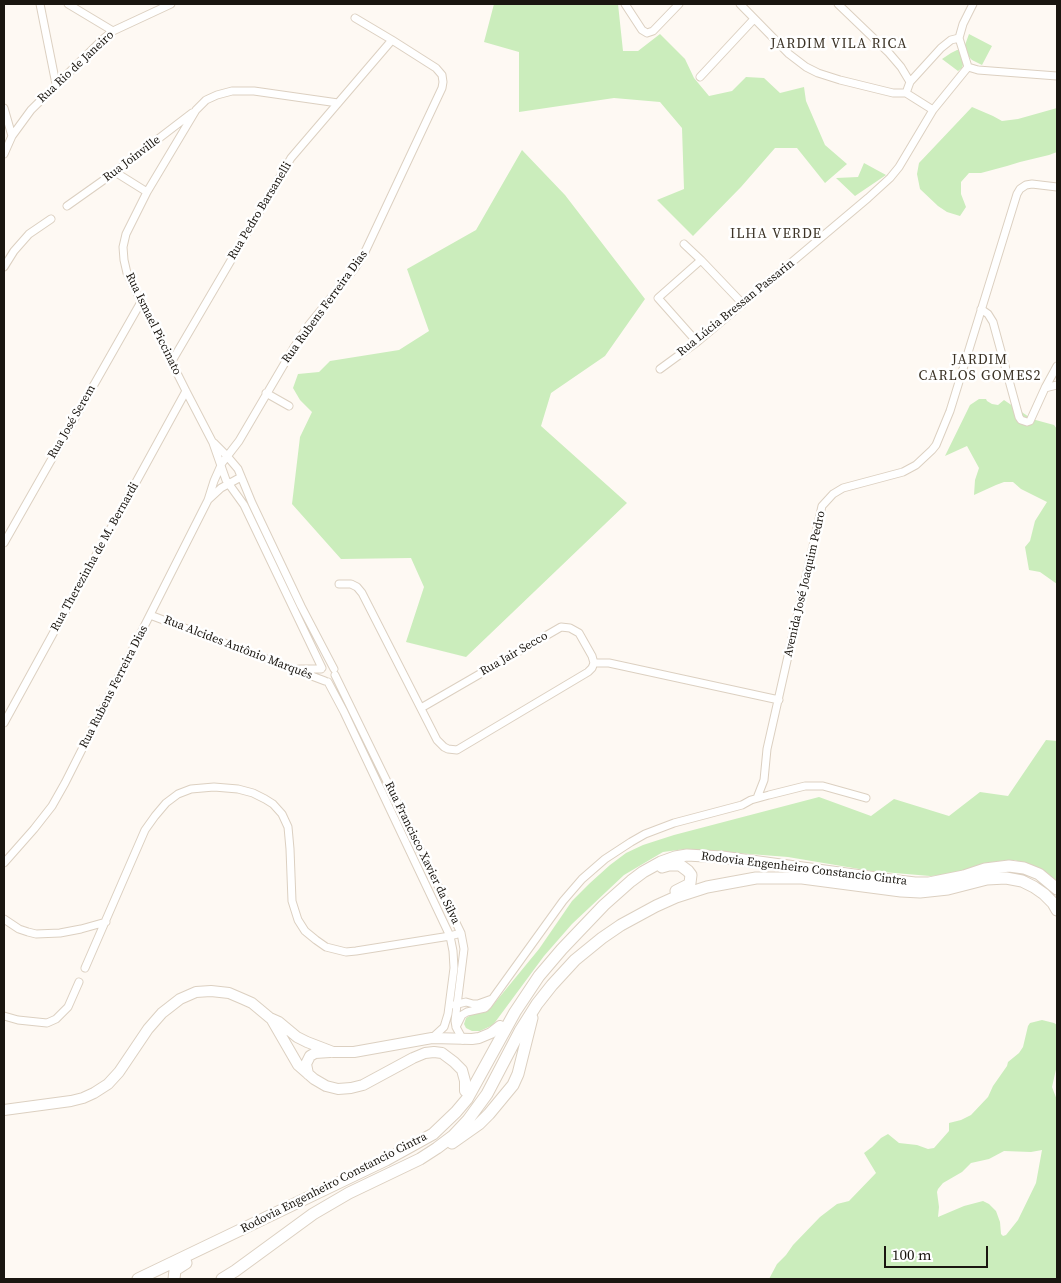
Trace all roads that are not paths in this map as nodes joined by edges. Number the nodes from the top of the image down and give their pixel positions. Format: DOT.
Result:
graph roads {
  1 [pos="40,4"];
  2 [pos="68,4"];
  3 [pos="171,4"];
  4 [pos="625,4"];
  5 [pos="679,4"];
  6 [pos="740,4"];
  7 [pos="838,4"];
  8 [pos="973,4"];
  9 [pos="355,18"];
  10 [pos="754,19"];
  11 [pos="113,31"];
  12 [pos="959,38"];
  13 [pos="392,40"];
  14 [pos="968,67"];
  15 [pos="1057,76"];
  16 [pos="700,77"];
  17 [pos="910,82"];
  18 [pos="56,84"];
  19 [pos="906,93"];
  20 [pos="338,103"];
  21 [pos="4,108"];
  22 [pos="196,110"];
  23 [pos="933,110"];
  24 [pos="12,136"];
  25 [pos="4,154"];
  26 [pos="115,172"];
  27 [pos="1057,187"];
  28 [pos="147,192"];
  29 [pos="67,206"];
  30 [pos="51,219"];
  31 [pos="684,244"];
  32 [pos="701,260"];
  33 [pos="4,267"];
  34 [pos="142,302"];
  35 [pos="743,304"];
  36 [pos="982,309"];
  37 [pos="697,342"];
  38 [pos="172,361"];
  39 [pos="1057,366"];
  40 [pos="660,369"];
  41 [pos="1057,385"];
  42 [pos="1044,388"];
  43 [pos="186,391"];
  44 [pos="266,393"];
  45 [pos="289,406"];
  46 [pos="240,441"];
  47 [pos="213,443"];
  48 [pos="227,456"];
  49 [pos="233,463"];
  50 [pos="220,467"];
  51 [pos="241,477"];
  52 [pos="230,484"];
  53 [pos="208,500"];
  54 [pos="4,543"];
  55 [pos="339,584"];
  56 [pos="150,615"];
  57 [pos="323,649"];
  58 [pos="314,653"];
  59 [pos="594,663"];
  60 [pos="321,668"];
  61 [pos="296,670"];
  62 [pos="334,672"];
  63 [pos="326,681"];
  64 [pos="779,700"];
  65 [pos="421,708"];
  66 [pos="4,723"];
  67 [pos="757,798"];
  68 [pos="866,798"];
  69 [pos="4,863"];
  70 [pos="1057,889"];
  71 [pos="1057,910"];
  72 [pos="4,918"];
  73 [pos="106,922"];
  74 [pos="461,933"];
  75 [pos="450,936"];
  76 [pos="562,949"];
  77 [pos="85,968"];
  78 [pos="79,982"];
  79 [pos="459,988"];
  80 [pos="492,999"];
  81 [pos="466,1002"];
  82 [pos="457,1004"];
  83 [pos="537,1004"];
  84 [pos="449,1008"];
  85 [pos="4,1016"];
  86 [pos="270,1018"];
  87 [pos="500,1026"];
  88 [pos="456,1027"];
  89 [pos="432,1038"];
  90 [pos="463,1040"];
  91 [pos="333,1052"];
  92 [pos="308,1074"];
  93 [pos="465,1092"];
  94 [pos="487,1094"];
  95 [pos="4,1110"];
  96 [pos="432,1151"];
  97 [pos="342,1180"];
  98 [pos="320,1192"];
  99 [pos="138,1279"];
  100 [pos="174,1279"];
  101 [pos="212,1279"];
  102 [pos="222,1279"];
  1 -- 18 [label="street"];
  2 -- 11 [label="street"];
  3 -- 11 [label="street, Rua Rio de Janeiro"];
  4 -- 5 [label="street"];
  6 -- 10 [label="street"];
  7 -- 17 [label="street"];
  8 -- 12 [label="street"];
  9 -- 13 [label="street"];
  10 -- 16 [label="street"];
  10 -- 19 [label="street"];
  11 -- 18 [label="street, Rua Rio de Janeiro"];
  12 -- 14 [label="street"];
  12 -- 17 [label="street"];
  13 -- 20 [label="street, Rua Pedro Barsanelli"];
  13 -- 44 [label="street, Rua Rubens Ferreira Dias"];
  14 -- 15 [label="street"];
  14 -- 23 [label="street, Rua Lúcia Bressan Passarin"];
  17 -- 19 [label="street"];
  18 -- 24 [label="street, Rua Rio de Janeiro"];
  19 -- 23 [label="street"];
  20 -- 22 [label="street, Rua Ismael Piccinato"];
  20 -- 38 [label="street, Rua Pedro Barsanelli"];
  21 -- 24 [label="street"];
  22 -- 26 [label="street, Rua Joinville"];
  22 -- 28 [label="street, Rua Ismael Piccinato"];
  23 -- 35 [label="street, Rua Lúcia Bressan Passarin"];
  24 -- 25 [label="street, Rua Rio de Janeiro"];
  26 -- 28 [label="street"];
  26 -- 29 [label="street, Rua Joinville"];
  27 -- 36 [label="street, Avenida José Joaquim Pedro"];
  28 -- 34 [label="street, Rua Ismael Piccinato"];
  30 -- 33 [label="street"];
  31 -- 32 [label="street"];
  32 -- 35 [label="street"];
  32 -- 37 [label="street"];
  34 -- 38 [label="street, Rua Ismael Piccinato"];
  34 -- 54 [label="street, Rua José Serem"];
  35 -- 37 [label="street, Rua Lúcia Bressan Passarin"];
  36 -- 42 [label="street"];
  36 -- 64 [label="street, Avenida José Joaquim Pedro"];
  37 -- 40 [label="street, Rua Lúcia Bressan Passarin"];
  38 -- 43 [label="street, Rua Ismael Piccinato"];
  39 -- 42 [label="street"];
  41 -- 42 [label="street"];
  43 -- 47 [label="street, Rua Ismael Piccinato"];
  43 -- 66 [label="street, Rua Therezinha de M. Bernardi"];
  44 -- 45 [label="street"];
  44 -- 46 [label="street, Rua Rubens Ferreira Dias"];
  46 -- 48 [label="street, Rua Rubens Ferreira Dias"];
  46 -- 49 [label="street, Rua Rubens Ferreira Dias"];
  47 -- 48 [label="street, Rua Ismael Piccinato"];
  47 -- 50 [label="street, Rua Ismael Piccinato"];
  48 -- 49 [label="street, Rua Francisco Xavier da Silva"];
  48 -- 50 [label="street, Rua Rubens Ferreira Dias"];
  49 -- 51 [label="street, Rua Francisco Xavier da Silva"];
  50 -- 52 [label="street"];
  50 -- 53 [label="street, Rua Rubens Ferreira Dias"];
  51 -- 52 [label="street"];
  51 -- 57 [label="street, Rua Francisco Xavier da Silva"];
  52 -- 53 [label="street"];
  52 -- 58 [label="street"];
  53 -- 56 [label="street, Rua Rubens Ferreira Dias"];
  55 -- 65 [label="street"];
  56 -- 61 [label="street, Rua Alcides Antônio Marquês"];
  56 -- 69 [label="street, Rua Rubens Ferreira Dias"];
  57 -- 58 [label="street"];
  57 -- 62 [label="street, Rua Francisco Xavier da Silva"];
  58 -- 60 [label="street"];
  59 -- 64 [label="street"];
  59 -- 65 [label="street, Rua Jair Secco"];
  59 -- 65 [label="street"];
  60 -- 61 [label="street"];
  60 -- 62 [label="street"];
  60 -- 63 [label="street"];
  61 -- 63 [label="street, Rua Alcides Antônio Marquês"];
  62 -- 63 [label="street"];
  62 -- 74 [label="street, Rua Francisco Xavier da Silva"];
  63 -- 75 [label="street, Rua Francisco Xavier da Silva"];
  64 -- 67 [label="street, Avenida José Joaquim Pedro"];
  67 -- 68 [label="street"];
  67 -- 80 [label="street"];
  70 -- 76 [label="main road, Rodovia Engenheiro Constancio Cintra"];
  71 -- 83 [label="main road, Rodovia Engenheiro Constancio Cintra"];
  72 -- 73 [label="street"];
  73 -- 75 [label="street"];
  73 -- 77 [label="street"];
  74 -- 75 [label="street"];
  74 -- 79 [label="street, Rua Francisco Xavier da Silva"];
  75 -- 84 [label="street, Rua Francisco Xavier da Silva"];
  76 -- 83 [label="main road"];
  76 -- 87 [label="main road"];
  76 -- 97 [label="main road, Rodovia Engenheiro Constancio Cintra"];
  78 -- 85 [label="street"];
  79 -- 81 [label="street"];
  79 -- 82 [label="street, Rua Francisco Xavier da Silva"];
  80 -- 81 [label="street"];
  80 -- 88 [label="street"];
  81 -- 82 [label="street"];
  82 -- 84 [label="street"];
  82 -- 88 [label="street, Rua Francisco Xavier da Silva"];
  83 -- 94 [label="main road, Rodovia Engenheiro Constancio Cintra"];
  83 -- 96 [label="main road"];
  84 -- 89 [label="street, Rua Francisco Xavier da Silva"];
  86 -- 91 [label="main road"];
  86 -- 92 [label="main road"];
  86 -- 95 [label="main road"];
  87 -- 90 [label="main road"];
  87 -- 93 [label="main road"];
  88 -- 90 [label="street"];
  89 -- 90 [label="main road"];
  89 -- 91 [label="main road"];
  91 -- 92 [label="main road"];
  92 -- 93 [label="main road"];
  93 -- 97 [label="main road"];
  94 -- 96 [label="main road, Rodovia Engenheiro Constancio Cintra"];
  94 -- 101 [label="main road"];
  96 -- 102 [label="main road, Rodovia Engenheiro Constancio Cintra"];
  97 -- 98 [label="main road, Rodovia Engenheiro Constancio Cintra"];
  98 -- 99 [label="main road, Rodovia Engenheiro Constancio Cintra"];
  98 -- 100 [label="main road"];
}
